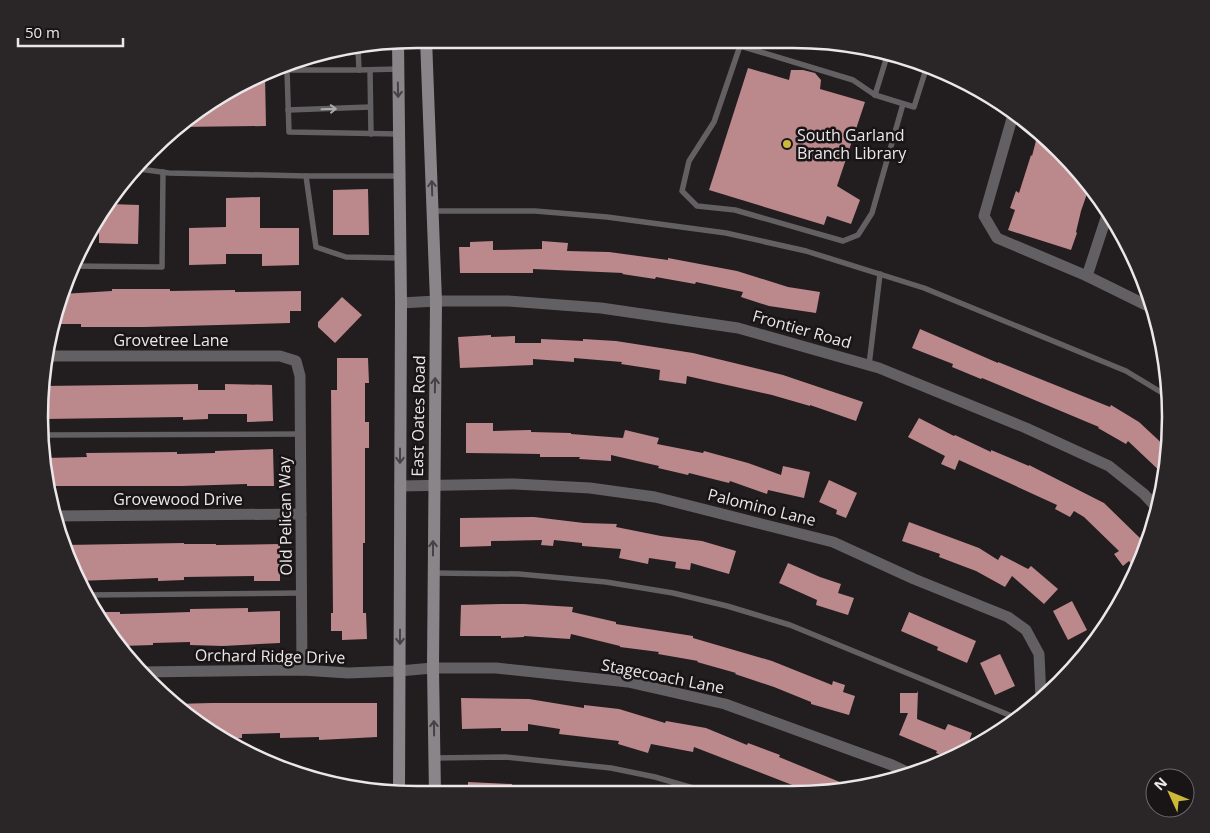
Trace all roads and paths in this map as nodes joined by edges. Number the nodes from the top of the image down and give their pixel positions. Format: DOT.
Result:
graph roads {
  1 [pos="398,48"];
  2 [pos="426,48"];
  3 [pos="736,48"];
  4 [pos="748,48"];
  5 [pos="763,48"];
  6 [pos="762,52"];
  7 [pos="358,53"];
  8 [pos="886,59"];
  9 [pos="398,69"];
  10 [pos="290,70"];
  11 [pos="358,70"];
  12 [pos="370,70"];
  13 [pos="287,71"];
  14 [pos="925,72"];
  15 [pos="875,95"];
  16 [pos="903,104"];
  17 [pos="370,107"];
  18 [pos="288,110"];
  19 [pos="1012,119"];
  20 [pos="371,134"];
  21 [pos="399,134"];
  22 [pos="143,169"];
  23 [pos="163,172"];
  24 [pos="306,176"];
  25 [pos="399,176"];
  26 [pos="433,211"];
  27 [pos="1105,220"];
  28 [pos="400,258"];
  29 [pos="80,266"];
  30 [pos="880,274"];
  31 [pos="1087,276"];
  32 [pos="436,301"];
  33 [pos="401,303"];
  34 [pos="1145,305"];
  35 [pos="53,356"];
  36 [pos="296,361"];
  37 [pos="869,365"];
  38 [pos="1162,393"];
  39 [pos="300,434"];
  40 [pos="48,435"];
  41 [pos="434,485"];
  42 [pos="400,486"];
  43 [pos="1152,503"];
  44 [pos="301,514"];
  45 [pos="61,516"];
  46 [pos="433,573"];
  47 [pos="303,594"];
  48 [pos="94,595"];
  49 [pos="433,668"];
  50 [pos="302,670"];
  51 [pos="400,671"];
  52 [pos="151,672"];
  53 [pos="1041,690"];
  54 [pos="1010,715"];
  55 [pos="434,758"];
  56 [pos="901,769"];
  57 [pos="399,785"];
  58 [pos="435,786"];
  59 [pos="686,786"];
  1 -- 9 [label="main road, East Oates Road"];
  26 -- 2 [label="main road, East Oates Road, one-way"];
  3 -- 16 [label="lane"];
  4 -- 6 [label="lane"];
  5 -- 6 [label="lane"];
  6 -- 15 [label="lane"];
  7 -- 11 [label="lane"];
  8 -- 15 [label="lane"];
  9 -- 12 [label="lane"];
  9 -- 21 [label="main road, East Oates Road, one-way"];
  10 -- 11 [label="lane"];
  11 -- 12 [label="lane"];
  12 -- 17 [label="lane"];
  13 -- 18 [label="lane"];
  14 -- 16 [label="lane"];
  15 -- 16 [label="lane"];
  18 -- 17 [label="lane, one-way"];
  17 -- 20 [label="lane"];
  18 -- 20 [label="lane"];
  19 -- 31 [label="street"];
  20 -- 21 [label="lane"];
  21 -- 25 [label="main road, East Oates Road"];
  22 -- 23 [label="lane"];
  23 -- 24 [label="lane"];
  23 -- 29 [label="lane"];
  24 -- 25 [label="lane"];
  24 -- 28 [label="lane"];
  25 -- 28 [label="main road, East Oates Road"];
  26 -- 30 [label="lane"];
  26 -- 32 [label="main road, East Oates Road"];
  27 -- 31 [label="street"];
  28 -- 33 [label="main road, East Oates Road"];
  30 -- 37 [label="lane"];
  30 -- 38 [label="lane"];
  31 -- 34 [label="street"];
  32 -- 33 [label="street, Frontier Road"];
  32 -- 37 [label="street, Frontier Road"];
  41 -- 32 [label="main road, East Oates Road, one-way"];
  33 -- 42 [label="main road, East Oates Road, one-way"];
  35 -- 36 [label="street, Grovetree Lane"];
  36 -- 39 [label="street, Old Pelican Way"];
  37 -- 43 [label="street, Frontier Road"];
  39 -- 40 [label="lane"];
  39 -- 44 [label="street, Old Pelican Way"];
  41 -- 42 [label="street, Palomino Lane"];
  46 -- 41 [label="main road, East Oates Road, one-way"];
  41 -- 53 [label="street, Palomino Lane"];
  42 -- 51 [label="main road, East Oates Road, one-way"];
  44 -- 45 [label="street, Grovewood Drive"];
  44 -- 47 [label="street, Old Pelican Way"];
  46 -- 49 [label="main road, East Oates Road"];
  46 -- 54 [label="lane"];
  47 -- 48 [label="lane"];
  47 -- 50 [label="street, Old Pelican Way"];
  49 -- 51 [label="street, Stagecoach Lane"];
  55 -- 49 [label="main road, East Oates Road, one-way"];
  49 -- 56 [label="street, Stagecoach Lane"];
  50 -- 51 [label="street, Orchard Ridge Drive"];
  50 -- 52 [label="street, Orchard Ridge Drive"];
  51 -- 57 [label="main road, East Oates Road"];
  55 -- 58 [label="main road, East Oates Road"];
  55 -- 59 [label="lane"];
}
